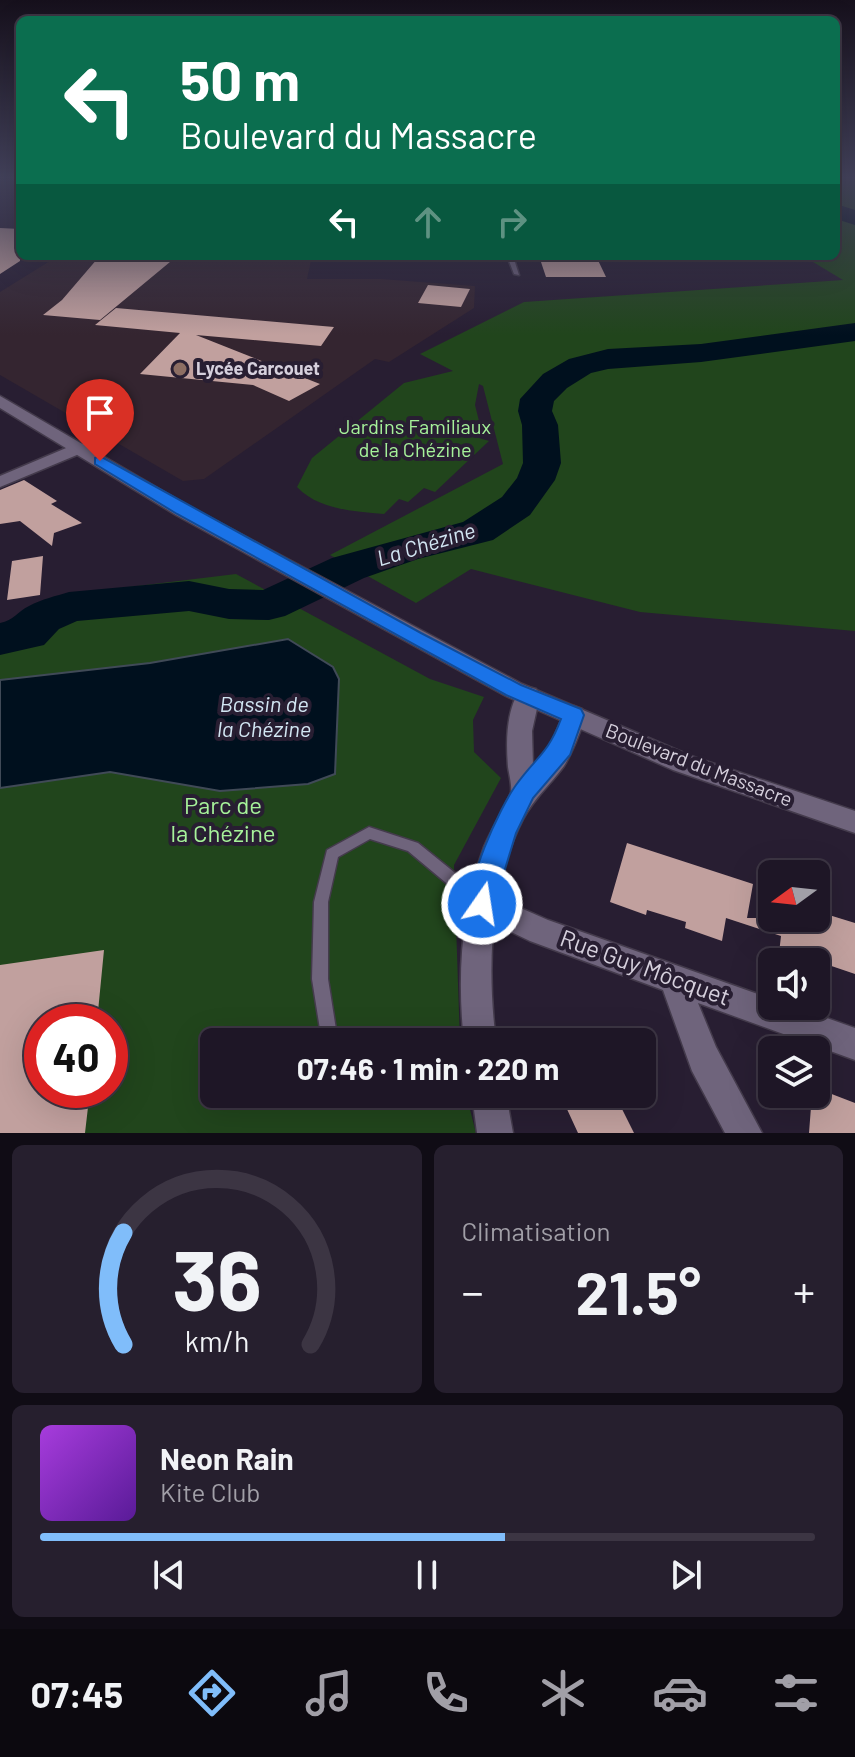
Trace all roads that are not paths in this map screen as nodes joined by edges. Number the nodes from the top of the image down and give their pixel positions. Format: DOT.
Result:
graph roads {
  1 [pos="512,260"];
  2 [pos="517,274"];
  3 [pos="0,401"];
  4 [pos="78,448"];
  5 [pos="0,482"];
  6 [pos="528,695"];
  7 [pos="574,715"];
  8 [pos="524,792"];
  9 [pos="855,822"];
  10 [pos="482,904"];
  11 [pos="676,980"];
  12 [pos="328,1028"];
  13 [pos="478,1028"];
  14 [pos="855,1044"];
  15 [pos="491,1108"];
  16 [pos="495,1133"];
  17 [pos="744,1133"];
  1 -- 2 [label="lane"];
  3 -- 4 [label="main road, Boulevard du Massacre"];
  4 -- 5 [label="main road"];
  4 -- 6 [label="main road, Boulevard du Massacre"];
  6 -- 7 [label="main road, Boulevard du Massacre"];
  6 -- 8 [label="main road"];
  7 -- 8 [label="main road"];
  7 -- 9 [label="main road, Boulevard du Massacre"];
  8 -- 10 [label="main road"];
  10 -- 11 [label="main road, Rue Guy Môcquet"];
  10 -- 12 [label="lane"];
  10 -- 13 [label="main road"];
  11 -- 14 [label="main road, Rue Guy Môcquet"];
  11 -- 17 [label="main road"];
  15 -- 16 [label="main road"];
}
